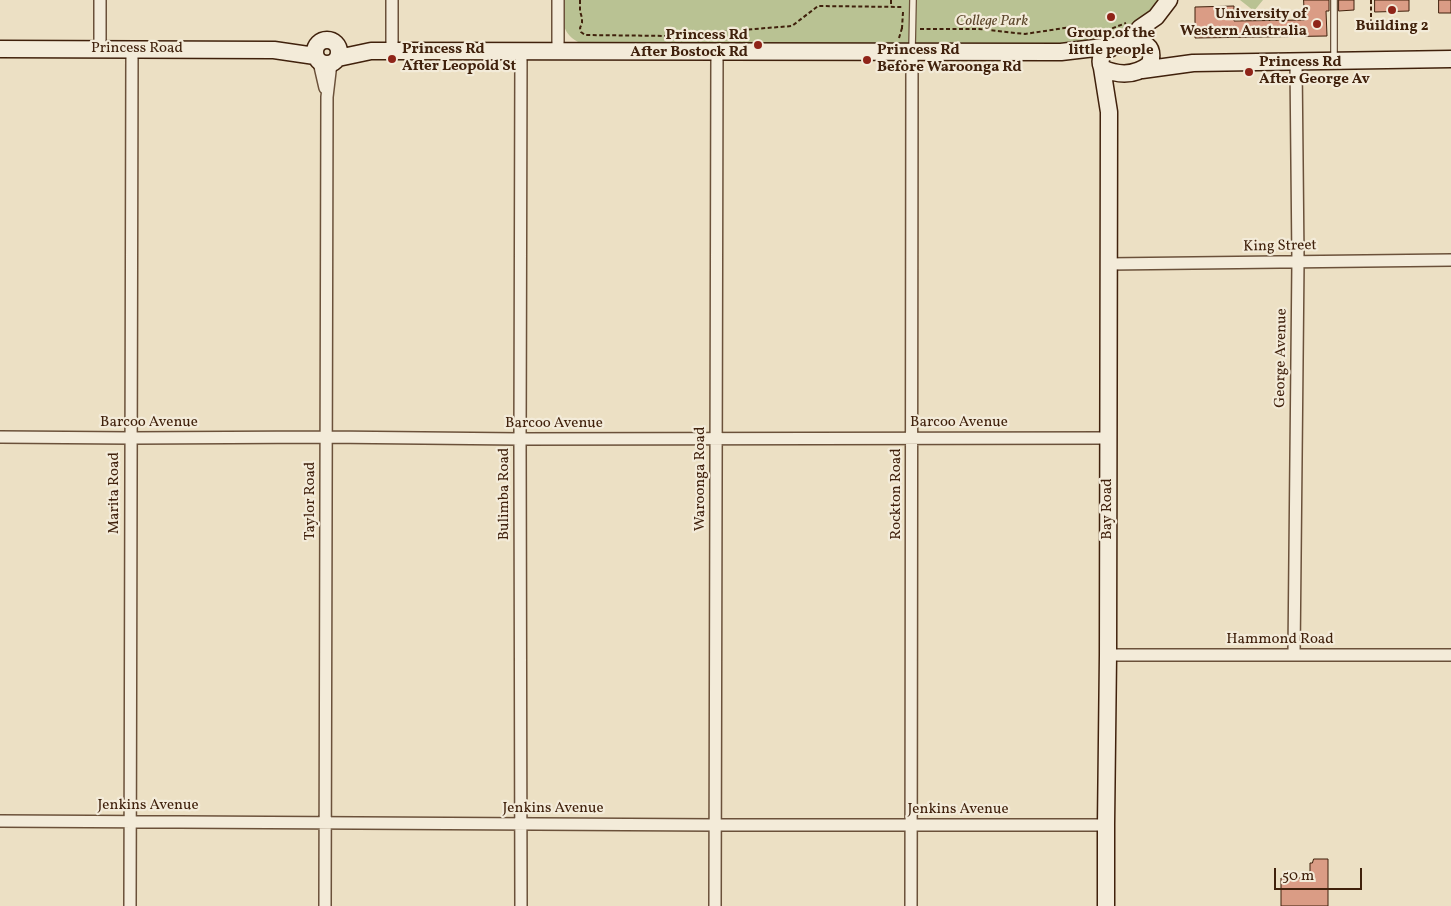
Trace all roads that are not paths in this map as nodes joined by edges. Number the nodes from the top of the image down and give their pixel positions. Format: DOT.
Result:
graph roads {
  1 [pos="100,0"];
  2 [pos="392,0"];
  3 [pos="558,0"];
  4 [pos="913,0"];
  5 [pos="1169,0"];
  6 [pos="1334,0"];
  7 [pos="1156,17"];
  8 [pos="1129,42"];
  9 [pos="1112,46"];
  10 [pos="0,49"];
  11 [pos="100,49"];
  12 [pos="132,50"];
  13 [pos="392,51"];
  14 [pos="717,51"];
  15 [pos="521,52"];
  16 [pos="558,52"];
  17 [pos="912,52"];
  18 [pos="1062,52"];
  19 [pos="327,55"];
  20 [pos="1147,58"];
  21 [pos="1451,59"];
  22 [pos="1334,61"];
  23 [pos="1296,62"];
  24 [pos="1101,66"];
  25 [pos="1122,74"];
  26 [pos="1109,112"];
  27 [pos="1451,260"];
  28 [pos="1298,262"];
  29 [pos="1108,264"];
  30 [pos="0,436"];
  31 [pos="326,437"];
  32 [pos="130,438"];
  33 [pos="716,438"];
  34 [pos="912,438"];
  35 [pos="1108,438"];
  36 [pos="520,439"];
  37 [pos="1108,655"];
  38 [pos="1294,655"];
  39 [pos="1451,655"];
  40 [pos="0,821"];
  41 [pos="130,821"];
  42 [pos="324,822"];
  43 [pos="520,823"];
  44 [pos="910,824"];
  45 [pos="716,825"];
  46 [pos="1106,826"];
  47 [pos="130,906"];
  48 [pos="325,906"];
  49 [pos="521,906"];
  50 [pos="715,906"];
  51 [pos="911,906"];
  52 [pos="1106,906"];
  1 -- 11 [label="street"];
  2 -- 13 [label="street"];
  3 -- 16 [label="street"];
  4 -- 17 [label="lane"];
  5 -- 7 [label="street"];
  6 -- 22 [label="lane"];
  7 -- 8 [label="street"];
  7 -- 20 [label="street"];
  8 -- 9 [label="street, Princess Road"];
  8 -- 20 [label="street"];
  9 -- 18 [label="street, Princess Road"];
  9 -- 24 [label="street"];
  10 -- 11 [label="street, Princess Road"];
  11 -- 12 [label="street, Princess Road"];
  12 -- 19 [label="street, Princess Road"];
  12 -- 32 [label="street, Marita Road"];
  13 -- 15 [label="street, Princess Road"];
  13 -- 19 [label="street, Princess Road"];
  14 -- 16 [label="street, Princess Road"];
  14 -- 17 [label="street, Princess Road"];
  14 -- 33 [label="street, Waroonga Road"];
  15 -- 16 [label="street, Princess Road"];
  15 -- 36 [label="street, Bulimba Road"];
  17 -- 18 [label="street, Princess Road"];
  17 -- 34 [label="street, Rockton Road"];
  18 -- 24 [label="street, Princess Road"];
  19 -- 31 [label="street, Taylor Road"];
  20 -- 23 [label="street"];
  20 -- 25 [label="street"];
  21 -- 22 [label="street"];
  22 -- 23 [label="street"];
  23 -- 28 [label="street, George Avenue"];
  24 -- 25 [label="street, Princess Road"];
  24 -- 26 [label="street, Bay Road"];
  25 -- 26 [label="street, Bay Road"];
  26 -- 29 [label="street, Bay Road"];
  27 -- 28 [label="street, King Street"];
  28 -- 29 [label="street, King Street"];
  28 -- 38 [label="street, George Avenue"];
  29 -- 35 [label="street, Bay Road"];
  30 -- 32 [label="street, Barcoo Avenue"];
  31 -- 32 [label="street, Barcoo Avenue"];
  31 -- 36 [label="street, Barcoo Avenue"];
  31 -- 42 [label="street, Taylor Road"];
  32 -- 41 [label="street, Marita Road"];
  33 -- 34 [label="street, Barcoo Avenue"];
  33 -- 36 [label="street, Barcoo Avenue"];
  33 -- 45 [label="street, Waroonga Road"];
  34 -- 35 [label="street, Barcoo Avenue"];
  34 -- 44 [label="street, Rockton Road"];
  35 -- 37 [label="street, Bay Road"];
  36 -- 43 [label="street, Bulimba Road"];
  37 -- 38 [label="street, Hammond Road"];
  37 -- 46 [label="street, Bay Road"];
  38 -- 39 [label="street, Hammond Road"];
  40 -- 41 [label="street, Jenkins Avenue"];
  41 -- 42 [label="street, Jenkins Avenue"];
  41 -- 47 [label="street, Marita Road"];
  42 -- 43 [label="street, Jenkins Avenue"];
  42 -- 48 [label="street, Taylor Road"];
  43 -- 45 [label="street, Jenkins Avenue"];
  43 -- 49 [label="street, Bulimba Road"];
  44 -- 45 [label="street, Jenkins Avenue"];
  44 -- 46 [label="street, Jenkins Avenue"];
  44 -- 51 [label="street, Rockton Road"];
  45 -- 50 [label="street, Waroonga Road"];
  46 -- 52 [label="street, Bay Road"];
}
